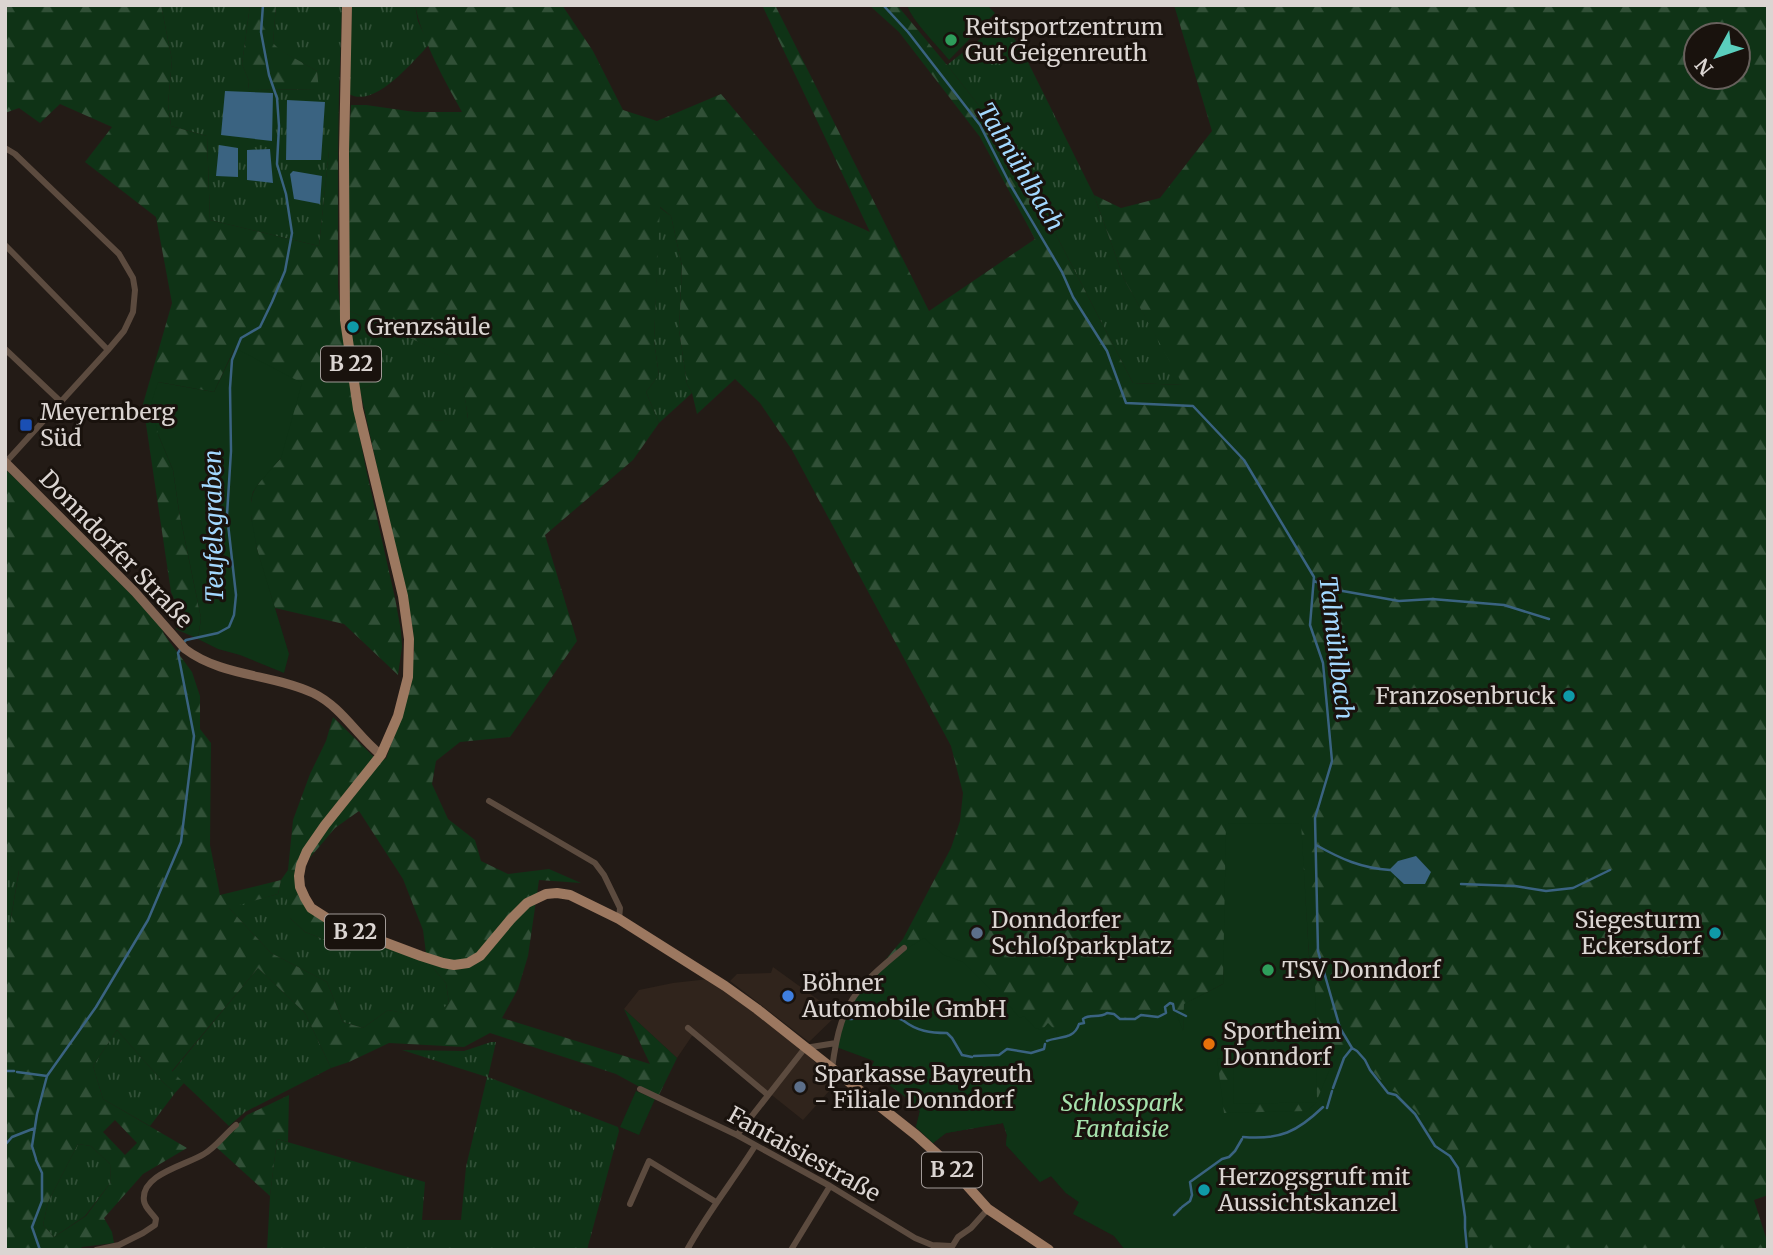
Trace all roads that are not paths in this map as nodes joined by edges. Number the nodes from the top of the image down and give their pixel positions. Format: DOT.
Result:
graph roads {
  1 [pos="347,5"];
  2 [pos="5,148"];
  3 [pos="5,245"];
  4 [pos="5,349"];
  5 [pos="108,351"];
  6 [pos="61,402"];
  7 [pos="6,462"];
  8 [pos="381,755"];
  9 [pos="489,801"];
  10 [pos="619,919"];
  11 [pos="904,948"];
  12 [pos="688,1028"];
  13 [pos="836,1043"];
  14 [pos="805,1048"];
  15 [pos="832,1069"];
  16 [pos="640,1089"];
  17 [pos="768,1094"];
  18 [pos="236,1125"];
  19 [pos="737,1135"];
  20 [pos="755,1146"];
  21 [pos="830,1186"];
  22 [pos="716,1202"];
  23 [pos="630,1204"];
  24 [pos="988,1209"];
  25 [pos="950,1248"];
  26 [pos="96,1250"];
  27 [pos="687,1250"];
  28 [pos="792,1250"];
  29 [pos="1049,1250"];
  1 -- 8 [label="main road, B 22"];
  2 -- 5 [label="street"];
  3 -- 5 [label="street"];
  4 -- 6 [label="street"];
  5 -- 6 [label="street"];
  6 -- 7 [label="street"];
  7 -- 8 [label="street, Donndorfer Straße"];
  8 -- 10 [label="main road, B 22"];
  9 -- 10 [label="street"];
  10 -- 14 [label="main road, B 22"];
  11 -- 13 [label="street"];
  12 -- 17 [label="street"];
  13 -- 14 [label="street"];
  13 -- 15 [label="street"];
  14 -- 15 [label="main road, B 22"];
  14 -- 17 [label="street"];
  15 -- 24 [label="main road, B 22"];
  16 -- 19 [label="street, Fantaisiestraße"];
  17 -- 19 [label="street"];
  18 -- 26 [label="street"];
  19 -- 20 [label="street, Fantaisiestraße"];
  20 -- 21 [label="street, Fantaisiestraße"];
  20 -- 22 [label="street"];
  21 -- 25 [label="street, Fantaisiestraße"];
  21 -- 28 [label="street"];
  22 -- 23 [label="street"];
  22 -- 27 [label="street"];
  24 -- 25 [label="street"];
  24 -- 29 [label="main road, B 22"];
}
